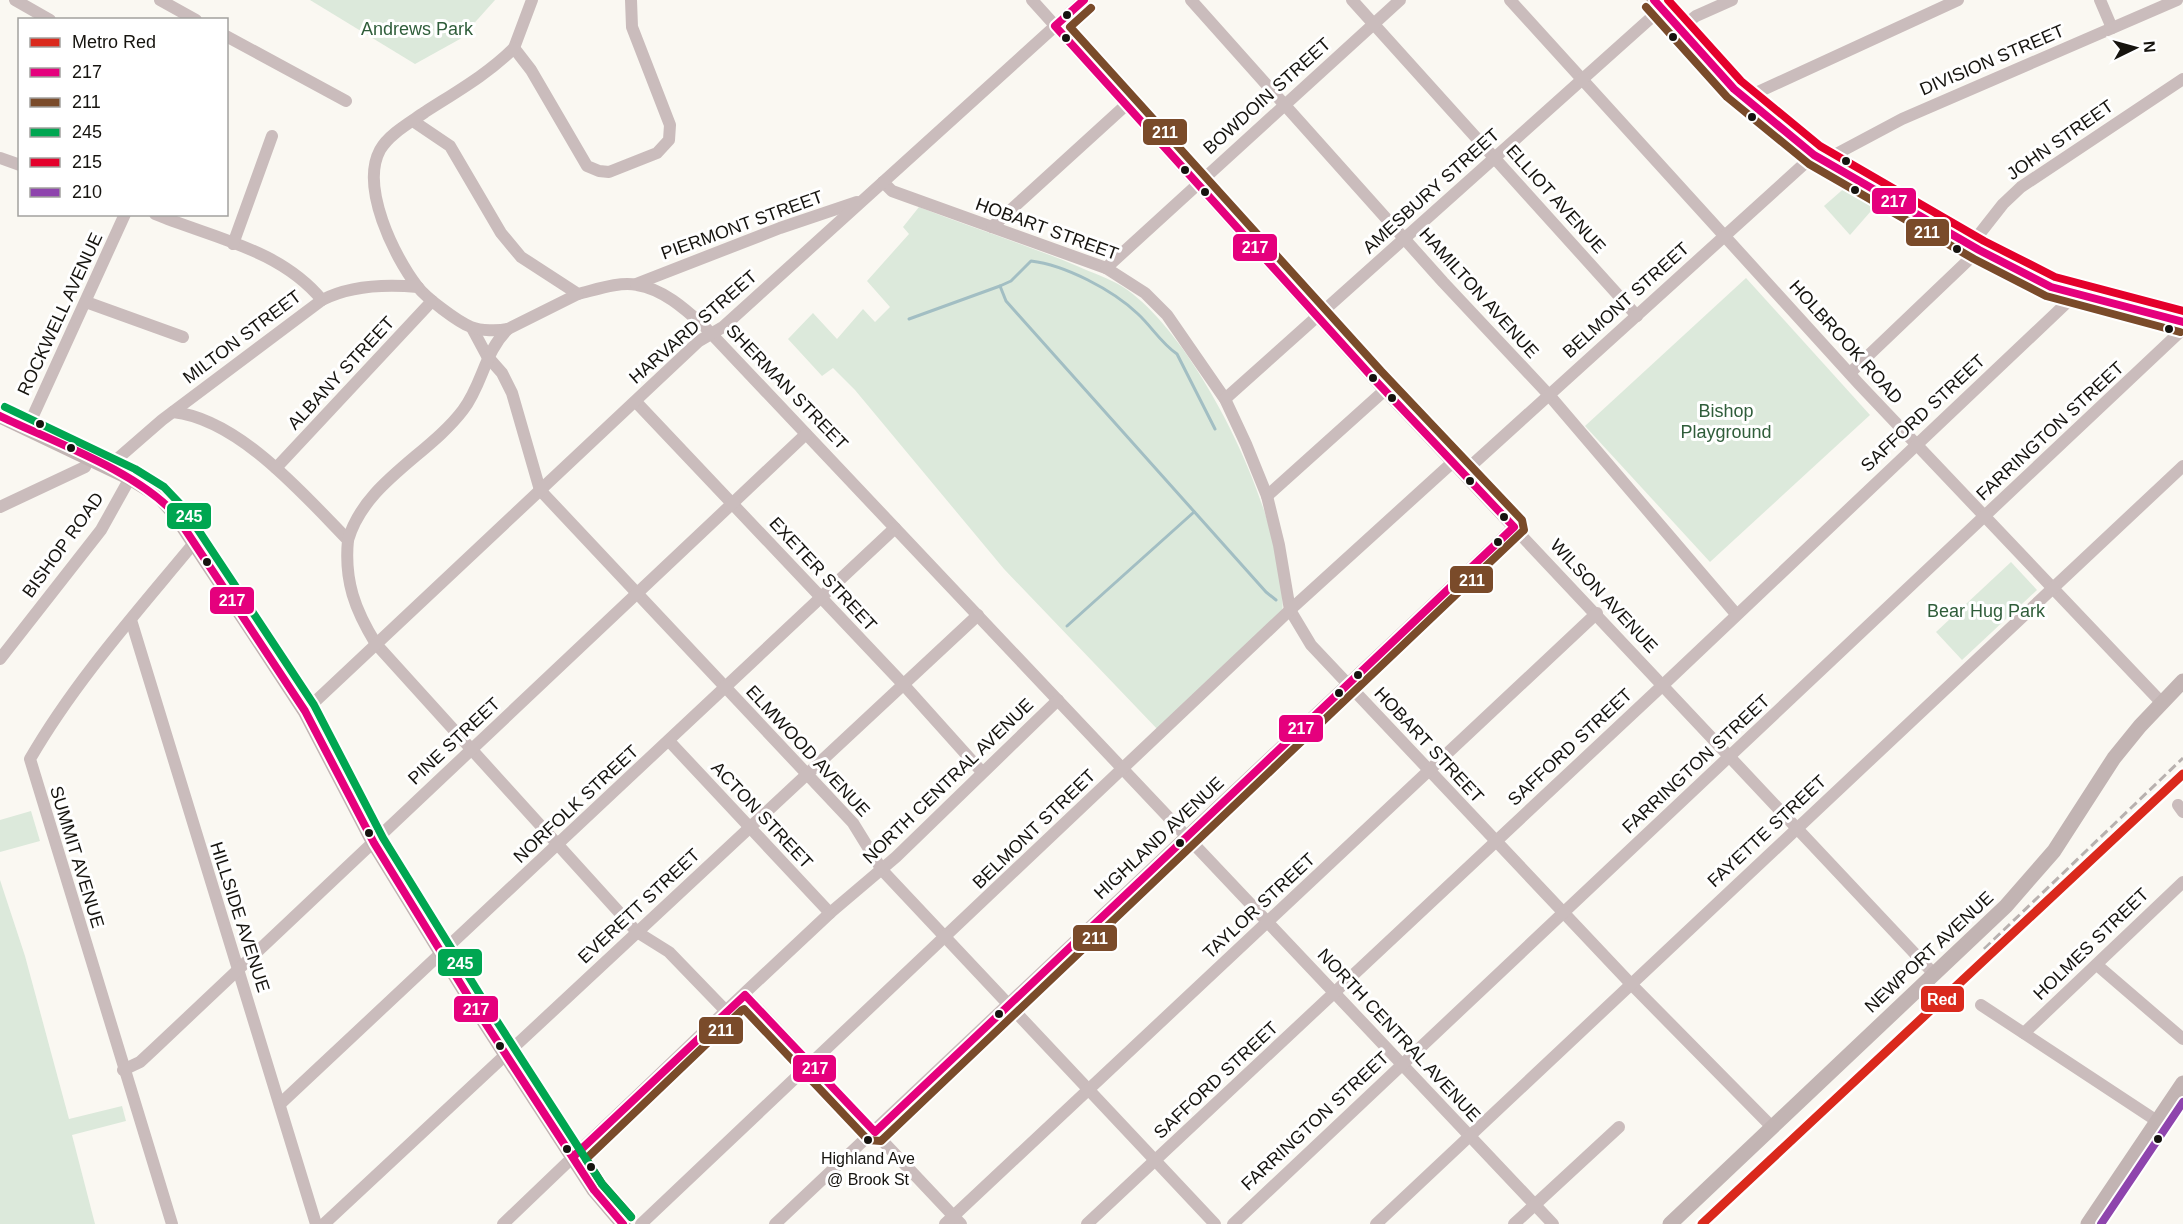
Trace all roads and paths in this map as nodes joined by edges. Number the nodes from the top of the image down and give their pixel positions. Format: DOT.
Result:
graph roads {
  1 [pos="15,0"];
  2 [pos="160,0"];
  3 [pos="532,0"];
  4 [pos="631,0"];
  5 [pos="1032,0"];
  6 [pos="1084,0"];
  7 [pos="1191,0"];
  8 [pos="1352,0"];
  9 [pos="1400,0"];
  10 [pos="1510,0"];
  11 [pos="1732,0"];
  12 [pos="1958,0"];
  13 [pos="2100,0"];
  14 [pos="2177,0"];
  15 [pos="1658,4"];
  16 [pos="46,18"];
  17 [pos="192,18"];
  18 [pos="1374,25"];
  19 [pos="1055,26"];
  20 [pos="2112,28"];
  21 [pos="1679,29"];
  22 [pos="228,37"];
  23 [pos="514,48"];
  24 [pos="1582,78"];
  25 [pos="2183,79"];
  26 [pos="1744,98"];
  27 [pos="346,101"];
  28 [pos="1286,104"];
  29 [pos="1126,105"];
  30 [pos="413,121"];
  31 [pos="272,136"];
  32 [pos="1820,157"];
  33 [pos="0,158"];
  34 [pos="1494,158"];
  35 [pos="18,164"];
  36 [pos="883,182"];
  37 [pos="1197,185"];
  38 [pos="861,201"];
  39 [pos="124,216"];
  40 [pos="160,216"];
  41 [pos="992,227"];
  42 [pos="1725,236"];
  43 [pos="1405,238"];
  44 [pos="233,244"];
  45 [pos="1974,248"];
  46 [pos="1106,268"];
  47 [pos="636,284"];
  48 [pos="418,287"];
  49 [pos="578,294"];
  50 [pos="2076,294"];
  51 [pos="322,300"];
  52 [pos="432,301"];
  53 [pos="86,302"];
  54 [pos="1637,316"];
  55 [pos="1318,317"];
  56 [pos="2183,322"];
  57 [pos="472,328"];
  58 [pos="508,329"];
  59 [pos="2183,330"];
  60 [pos="711,333"];
  61 [pos="183,337"];
  62 [pos="487,356"];
  63 [pos="1850,373"];
  64 [pos="1384,390"];
  65 [pos="1549,395"];
  66 [pos="1225,399"];
  67 [pos="636,402"];
  68 [pos="173,412"];
  69 [pos="0,416"];
  70 [pos="27,429"];
  71 [pos="806,434"];
  72 [pos="1916,444"];
  73 [pos="89,458"];
  74 [pos="1454,462"];
  75 [pos="2183,466"];
  76 [pos="276,468"];
  77 [pos="112,469"];
  78 [pos="1463,473"];
  79 [pos="130,478"];
  80 [pos="540,490"];
  81 [pos="1267,496"];
  82 [pos="731,504"];
  83 [pos="0,507"];
  84 [pos="1985,517"];
  85 [pos="1514,527"];
  86 [pos="895,528"];
  87 [pos="348,540"];
  88 [pos="194,543"];
  89 [pos="2051,589"];
  90 [pos="638,594"];
  91 [pos="820,598"];
  92 [pos="1290,610"];
  93 [pos="1597,613"];
  94 [pos="978,615"];
  95 [pos="1736,615"];
  96 [pos="131,620"];
  97 [pos="376,644"];
  98 [pos="0,659"];
  99 [pos="2183,681"];
  100 [pos="903,684"];
  101 [pos="1347,684"];
  102 [pos="1663,685"];
  103 [pos="725,688"];
  104 [pos="1058,700"];
  105 [pos="2161,702"];
  106 [pos="305,711"];
  107 [pos="669,741"];
  108 [pos="472,750"];
  109 [pos="1730,757"];
  110 [pos="1123,770"];
  111 [pos="1429,770"];
  112 [pos="982,772"];
  113 [pos="808,774"];
  114 [pos="749,827"];
  115 [pos="1798,827"];
  116 [pos="1187,837"];
  117 [pos="1496,841"];
  118 [pos="374,843"];
  119 [pos="558,845"];
  120 [pos="882,870"];
  121 [pos="2183,882"];
  122 [pos="830,913"];
  123 [pos="1563,913"];
  124 [pos="1268,923"];
  125 [pos="637,932"];
  126 [pos="946,938"];
  127 [pos="442,953"];
  128 [pos="2097,965"];
  129 [pos="238,970"];
  130 [pos="1934,974"];
  131 [pos="1630,984"];
  132 [pos="1335,993"];
  133 [pos="744,994"];
  134 [pos="1008,1005"];
  135 [pos="1981,1005"];
  136 [pos="726,1011"];
  137 [pos="2024,1033"];
  138 [pos="2183,1039"];
  139 [pos="506,1054"];
  140 [pos="810,1063"];
  141 [pos="1402,1065"];
  142 [pos="123,1070"];
  143 [pos="2183,1083"];
  144 [pos="1089,1091"];
  145 [pos="280,1104"];
  146 [pos="2157,1121"];
  147 [pos="1619,1127"];
  148 [pos="1772,1127"];
  149 [pos="875,1132"];
  150 [pos="1470,1136"];
  151 [pos="573,1157"];
  152 [pos="1157,1160"];
  153 [pos="1535,1204"];
  154 [pos="954,1221"];
  155 [pos="172,1224"];
  156 [pos="316,1224"];
  157 [pos="324,1224"];
  158 [pos="503,1224"];
  159 [pos="622,1224"];
  160 [pos="641,1224"];
  161 [pos="775,1224"];
  162 [pos="1087,1224"];
  163 [pos="1215,1224"];
  164 [pos="1233,1224"];
  165 [pos="1376,1224"];
  166 [pos="1514,1224"];
  167 [pos="1553,1224"];
  168 [pos="1670,1224"];
  169 [pos="2088,1224"];
  1 -- 16 [label="street"];
  2 -- 17 [label="street"];
  3 -- 23 [label="street"];
  4 -- 23 [label="street"];
  5 -- 19 [label="street, WILSON AVENUE"];
  6 -- 19 [label="street, HARVARD STREET"];
  7 -- 28 [label="street, HAMILTON AVENUE"];
  8 -- 18 [label="street, ELLIOT AVENUE"];
  9 -- 18 [label="street, BOWDOIN STREET"];
  10 -- 24 [label="street, HOLBROOK ROAD"];
  11 -- 21 [label="street"];
  12 -- 26 [label="street"];
  13 -- 20 [label="street"];
  14 -- 20 [label="street, DIVISION STREET"];
  15 -- 21 [label="main road"];
  15 -- 24 [label="street, AMESBURY STREET"];
  18 -- 28 [label="street, BOWDOIN STREET"];
  18 -- 34 [label="street, ELLIOT AVENUE"];
  19 -- 29 [label="street, WILSON AVENUE"];
  19 -- 36 [label="street, HARVARD STREET"];
  20 -- 32 [label="street, DIVISION STREET"];
  21 -- 26 [label="main road"];
  22 -- 27 [label="street"];
  23 -- 30 [label="street, ELMWOOD AVENUE"];
  24 -- 34 [label="street, AMESBURY STREET"];
  24 -- 42 [label="street, HOLBROOK ROAD"];
  25 -- 45 [label="street, JOHN STREET"];
  26 -- 32 [label="main road"];
  28 -- 37 [label="street, BOWDOIN STREET"];
  28 -- 43 [label="street, HAMILTON AVENUE"];
  29 -- 37 [label="street, WILSON AVENUE"];
  29 -- 41 [label="street"];
  30 -- 48 [label="street, ELMWOOD AVENUE"];
  30 -- 49 [label="street"];
  31 -- 44 [label="street"];
  32 -- 42 [label="street, BELMONT STREET"];
  32 -- 45 [label="main road"];
  33 -- 35 [label="street"];
  34 -- 43 [label="street, AMESBURY STREET"];
  34 -- 54 [label="street, ELLIOT AVENUE"];
  36 -- 38 [label="street, HARVARD STREET"];
  36 -- 41 [label="street, HOBART STREET"];
  37 -- 46 [label="street, BOWDOIN STREET"];
  37 -- 55 [label="street, WILSON AVENUE"];
  38 -- 47 [label="street, PIERMONT STREET"];
  38 -- 60 [label="street, HARVARD STREET"];
  39 -- 53 [label="street, ROCKWELL AVENUE"];
  40 -- 44 [label="street"];
  41 -- 46 [label="street, HOBART STREET"];
  42 -- 54 [label="street, BELMONT STREET"];
  42 -- 63 [label="street, HOLBROOK ROAD"];
  43 -- 55 [label="street, AMESBURY STREET"];
  43 -- 65 [label="street, HAMILTON AVENUE"];
  44 -- 51 [label="street"];
  45 -- 50 [label="main road"];
  45 -- 63 [label="street, JOHN STREET"];
  46 -- 66 [label="street, HOBART STREET"];
  47 -- 49 [label="street"];
  47 -- 60 [label="street, SHERMAN STREET"];
  48 -- 51 [label="street, MILTON STREET"];
  48 -- 52 [label="street, ELMWOOD AVENUE"];
  49 -- 58 [label="street"];
  50 -- 56 [label="main road"];
  50 -- 72 [label="street, SAFFORD STREET"];
  51 -- 68 [label="street, MILTON STREET"];
  52 -- 57 [label="street, ELMWOOD AVENUE"];
  52 -- 76 [label="street, ALBANY STREET"];
  53 -- 61 [label="street"];
  53 -- 70 [label="street, ROCKWELL AVENUE"];
  54 -- 65 [label="street, BELMONT STREET"];
  55 -- 64 [label="street, WILSON AVENUE"];
  55 -- 66 [label="street, AMESBURY STREET"];
  57 -- 58 [label="street"];
  57 -- 62 [label="street, ELMWOOD AVENUE"];
  58 -- 62 [label="street"];
  59 -- 84 [label="street, FARRINGTON STREET"];
  60 -- 67 [label="street, HARVARD STREET"];
  60 -- 71 [label="street, SHERMAN STREET"];
  62 -- 80 [label="street, ELMWOOD AVENUE"];
  62 -- 87 [label="street"];
  63 -- 72 [label="street, HOLBROOK ROAD"];
  64 -- 74 [label="street, WILSON AVENUE"];
  64 -- 81 [label="street"];
  65 -- 78 [label="street, BELMONT STREET"];
  65 -- 95 [label="street, HAMILTON AVENUE"];
  66 -- 81 [label="street, HOBART STREET"];
  67 -- 80 [label="street, HARVARD STREET"];
  67 -- 82 [label="street, EXETER STREET"];
  68 -- 76 [label="street"];
  68 -- 77 [label="street, MILTON STREET"];
  69 -- 70 [label="main road"];
  70 -- 73 [label="main road"];
  71 -- 82 [label="street, PINE STREET"];
  71 -- 86 [label="street, SHERMAN STREET"];
  72 -- 84 [label="street, HOLBROOK ROAD"];
  72 -- 95 [label="street, SAFFORD STREET"];
  73 -- 77 [label="main road"];
  73 -- 83 [label="street"];
  74 -- 78 [label="street, WILSON AVENUE"];
  74 -- 92 [label="street, BELMONT STREET"];
  75 -- 89 [label="street, FAYETTE STREET"];
  76 -- 87 [label="street"];
  77 -- 79 [label="main road"];
  78 -- 85 [label="street, WILSON AVENUE"];
  79 -- 88 [label="main road"];
  79 -- 98 [label="street, BISHOP ROAD"];
  80 -- 90 [label="street, ELMWOOD AVENUE"];
  80 -- 97 [label="street, HARVARD STREET"];
  81 -- 92 [label="street, HOBART STREET"];
  82 -- 90 [label="street, PINE STREET"];
  82 -- 91 [label="street, EXETER STREET"];
  84 -- 89 [label="street, HOLBROOK ROAD"];
  84 -- 109 [label="street, FARRINGTON STREET"];
  85 -- 93 [label="street, WILSON AVENUE"];
  85 -- 101 [label="street, HIGHLAND AVENUE"];
  86 -- 91 [label="street, NORFOLK STREET"];
  86 -- 94 [label="street, SHERMAN STREET"];
  87 -- 97 [label="street"];
  88 -- 96 [label="street, SUMMIT AVENUE"];
  88 -- 106 [label="main road"];
  89 -- 105 [label="street, HOLBROOK ROAD"];
  89 -- 115 [label="street, FAYETTE STREET"];
  90 -- 103 [label="street, ELMWOOD AVENUE"];
  90 -- 108 [label="street, PINE STREET"];
  91 -- 100 [label="street, EXETER STREET"];
  91 -- 103 [label="street, NORFOLK STREET"];
  92 -- 101 [label="street, HOBART STREET"];
  92 -- 110 [label="street, BELMONT STREET"];
  93 -- 102 [label="street, WILSON AVENUE"];
  93 -- 111 [label="street, TAYLOR STREET"];
  94 -- 100 [label="street, EVERETT STREET"];
  94 -- 104 [label="street, SHERMAN STREET"];
  95 -- 102 [label="street, SAFFORD STREET"];
  96 -- 129 [label="street, HILLSIDE AVENUE"];
  96 -- 142 [label="street, SUMMIT AVENUE"];
  97 -- 106 [label="street, HARVARD STREET"];
  97 -- 108 [label="street"];
  99 -- 105 [label="main road, NEWPORT AVENUE"];
  100 -- 112 [label="street, EXETER STREET"];
  100 -- 113 [label="street, EVERETT STREET"];
  101 -- 111 [label="street, HOBART STREET"];
  101 -- 116 [label="street, HIGHLAND AVENUE"];
  102 -- 109 [label="street, WILSON AVENUE"];
  102 -- 117 [label="street, SAFFORD STREET"];
  103 -- 107 [label="street, NORFOLK STREET"];
  103 -- 113 [label="street, ELMWOOD AVENUE"];
  104 -- 110 [label="street, NORTH CENTRAL AVENUE"];
  104 -- 112 [label="street, NORTH CENTRAL AVENUE"];
  105 -- 130 [label="main road, NEWPORT AVENUE"];
  106 -- 118 [label="main road"];
  107 -- 114 [label="street, ACTON STREET"];
  107 -- 119 [label="street, NORFOLK STREET"];
  108 -- 118 [label="street, PINE STREET"];
  108 -- 119 [label="street"];
  109 -- 115 [label="street, WILSON AVENUE"];
  109 -- 123 [label="street, FARRINGTON STREET"];
  110 -- 116 [label="street, NORTH CENTRAL AVENUE"];
  110 -- 126 [label="street, BELMONT STREET"];
  111 -- 117 [label="street, HOBART STREET"];
  111 -- 124 [label="street, TAYLOR STREET"];
  112 -- 120 [label="street, NORTH CENTRAL AVENUE"];
  113 -- 114 [label="street, EVERETT STREET"];
  113 -- 120 [label="street, ELMWOOD AVENUE"];
  114 -- 122 [label="street, ACTON STREET"];
  114 -- 125 [label="street, EVERETT STREET"];
  115 -- 130 [label="street, WILSON AVENUE"];
  115 -- 131 [label="street, FAYETTE STREET"];
  116 -- 124 [label="street, NORTH CENTRAL AVENUE"];
  116 -- 134 [label="street, HIGHLAND AVENUE"];
  117 -- 123 [label="street, HOBART STREET"];
  117 -- 132 [label="street, SAFFORD STREET"];
  118 -- 127 [label="main road"];
  118 -- 129 [label="street, PINE STREET"];
  119 -- 125 [label="street"];
  119 -- 127 [label="street, NORFOLK STREET"];
  120 -- 122 [label="street, NORTH CENTRAL AVENUE"];
  120 -- 126 [label="street, ELMWOOD AVENUE"];
  121 -- 128 [label="street, HOLMES STREET"];
  122 -- 133 [label="street, NORTH CENTRAL AVENUE"];
  123 -- 131 [label="street, HOBART STREET"];
  123 -- 141 [label="street, FARRINGTON STREET"];
  124 -- 132 [label="street, NORTH CENTRAL AVENUE"];
  124 -- 144 [label="street, TAYLOR STREET"];
  125 -- 136 [label="street"];
  125 -- 139 [label="street, EVERETT STREET"];
  126 -- 134 [label="street, ELMWOOD AVENUE"];
  126 -- 140 [label="street, BELMONT STREET"];
  127 -- 139 [label="main road"];
  127 -- 145 [label="street, NORFOLK STREET"];
  128 -- 137 [label="street, HOLMES STREET"];
  128 -- 138 [label="street"];
  129 -- 142 [label="street, PINE STREET"];
  129 -- 145 [label="street, HILLSIDE AVENUE"];
  130 -- 148 [label="main road, NEWPORT AVENUE"];
  131 -- 148 [label="street, HOBART STREET"];
  131 -- 150 [label="street, FAYETTE STREET"];
  132 -- 141 [label="street, NORTH CENTRAL AVENUE"];
  132 -- 152 [label="street, SAFFORD STREET"];
  133 -- 136 [label="street, NORTH CENTRAL AVENUE"];
  133 -- 140 [label="street"];
  134 -- 144 [label="street, ELMWOOD AVENUE"];
  134 -- 149 [label="street, HIGHLAND AVENUE"];
  135 -- 137 [label="street"];
  136 -- 151 [label="street, NORTH CENTRAL AVENUE"];
  137 -- 146 [label="street"];
  139 -- 151 [label="main road"];
  139 -- 157 [label="street, EVERETT STREET"];
  140 -- 149 [label="street"];
  140 -- 160 [label="street, BELMONT STREET"];
  141 -- 150 [label="street, NORTH CENTRAL AVENUE"];
  141 -- 164 [label="street, FARRINGTON STREET"];
  142 -- 155 [label="street, SUMMIT AVENUE"];
  143 -- 146 [label="main road"];
  144 -- 152 [label="street, ELMWOOD AVENUE"];
  144 -- 154 [label="street, TAYLOR STREET"];
  145 -- 156 [label="street, HILLSIDE AVENUE"];
  146 -- 169 [label="main road"];
  147 -- 153 [label="street"];
  148 -- 168 [label="main road, NEWPORT AVENUE"];
  149 -- 154 [label="street"];
  149 -- 161 [label="street, HIGHLAND AVENUE"];
  150 -- 153 [label="street, NORTH CENTRAL AVENUE"];
  150 -- 165 [label="street, FAYETTE STREET"];
  151 -- 158 [label="street, NORTH CENTRAL AVENUE"];
  151 -- 159 [label="main road"];
  152 -- 162 [label="street, SAFFORD STREET"];
  152 -- 163 [label="street, ELMWOOD AVENUE"];
  153 -- 166 [label="street"];
  153 -- 167 [label="street, NORTH CENTRAL AVENUE"];
}
